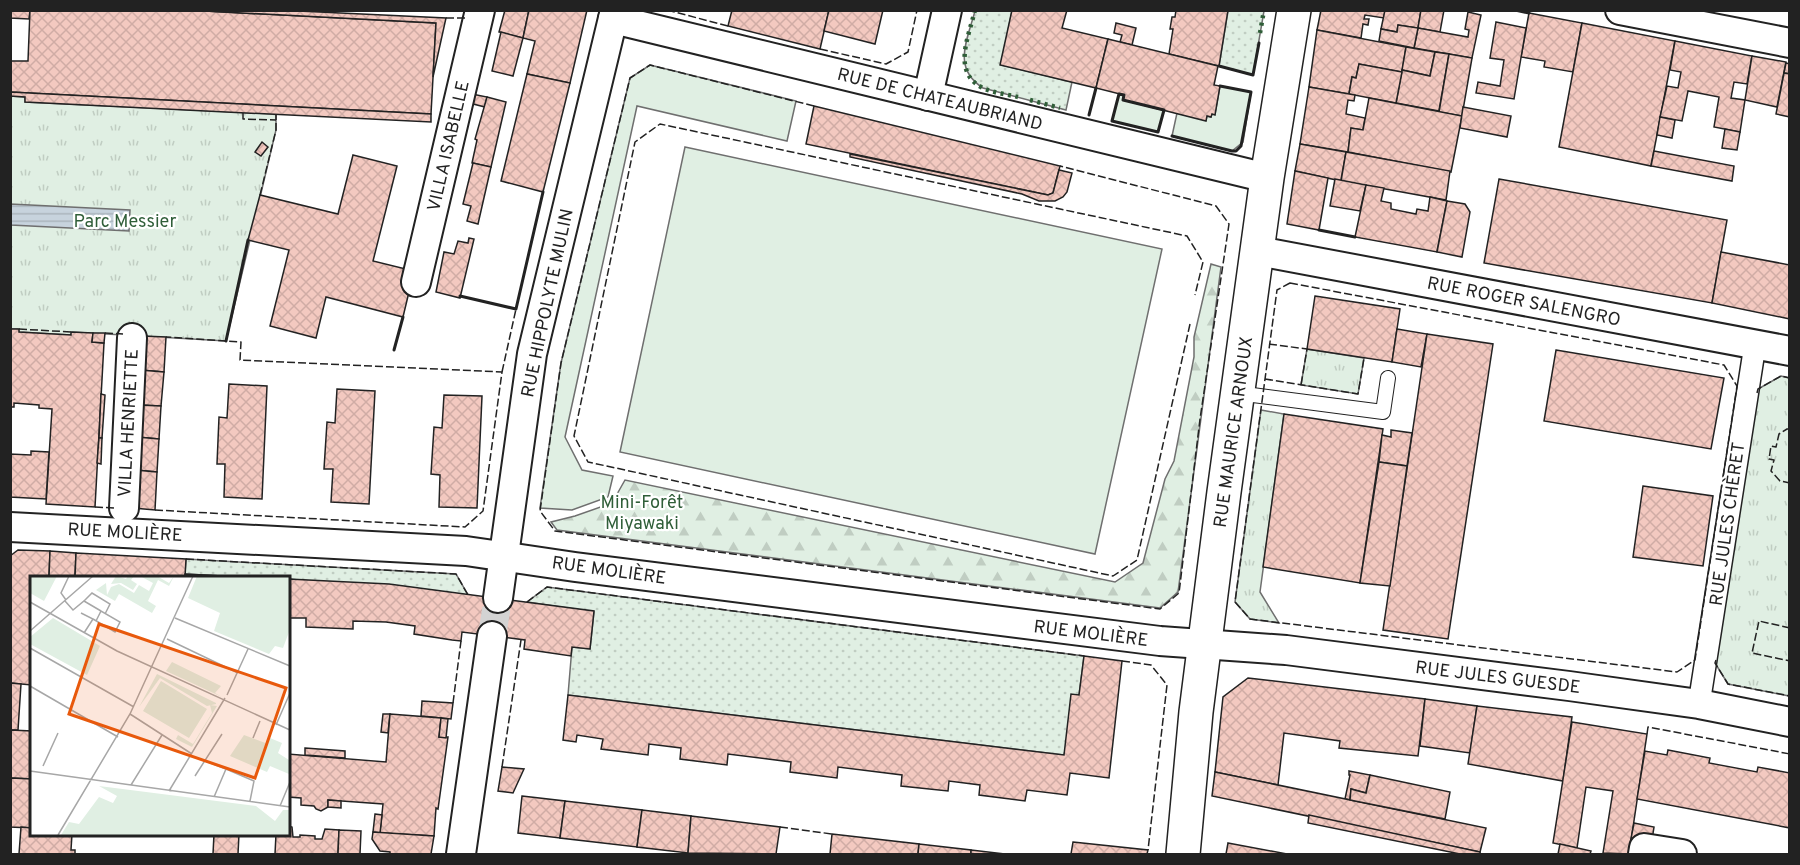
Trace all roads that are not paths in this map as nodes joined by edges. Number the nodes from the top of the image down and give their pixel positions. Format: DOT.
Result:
graph roads {
  1 [pos="480,10"];
  2 [pos="947,10"];
  3 [pos="1294,10"];
  4 [pos="1620,10"];
  5 [pos="614,15"];
  6 [pos="1790,43"];
  7 [pos="928,96"];
  8 [pos="1267,178"];
  9 [pos="1258,251"];
  10 [pos="416,282"];
  11 [pos="132,338"];
  12 [pos="1755,345"];
  13 [pos="1790,351"];
  14 [pos="1388,378"];
  15 [pos="1238,393"];
  16 [pos="124,508"];
  17 [pos="10,527"];
  18 [pos="504,556"];
  19 [pos="498,598"];
  20 [pos="492,636"];
  21 [pos="1205,645"];
  22 [pos="1699,704"];
  23 [pos="1790,722"];
  24 [pos="462,855"];
  25 [pos="1183,855"];
  26 [pos="1643,855"];
  27 [pos="1682,855"];
  1 -- 10 [label="street, VILLA ISABELLE"];
  2 -- 7 [label="street"];
  3 -- 8 [label="street, RUE MAURICE ARNOUX"];
  4 -- 6 [label="street"];
  5 -- 7 [label="street, RUE DE CHATEAUBRIAND"];
  5 -- 18 [label="street, RUE HIPPOLYTE MULIN"];
  7 -- 8 [label="street, RUE DE CHATEAUBRIAND"];
  8 -- 9 [label="street, RUE MAURICE ARNOUX"];
  9 -- 12 [label="street, RUE ROGER SALENGRO"];
  9 -- 15 [label="street, RUE MAURICE ARNOUX"];
  11 -- 16 [label="street, VILLA HENRIETTE"];
  12 -- 13 [label="street, RUE ROGER SALENGRO"];
  12 -- 22 [label="street, RUE JULES CHÈRET"];
  14 -- 15 [label="lane"];
  15 -- 21 [label="street, RUE MAURICE ARNOUX"];
  17 -- 18 [label="street, RUE MOLIÈRE"];
  18 -- 19 [label="street, RUE HIPPOLYTE MULIN"];
  18 -- 21 [label="street, RUE MOLIÈRE"];
  20 -- 24 [label="street"];
  21 -- 22 [label="street, RUE JULES GUESDE"];
  21 -- 25 [label="street, RUE MAURICE ARNOUX"];
  22 -- 23 [label="street, RUE JULES GUESDE"];
  26 -- 27 [label="street"];
}
